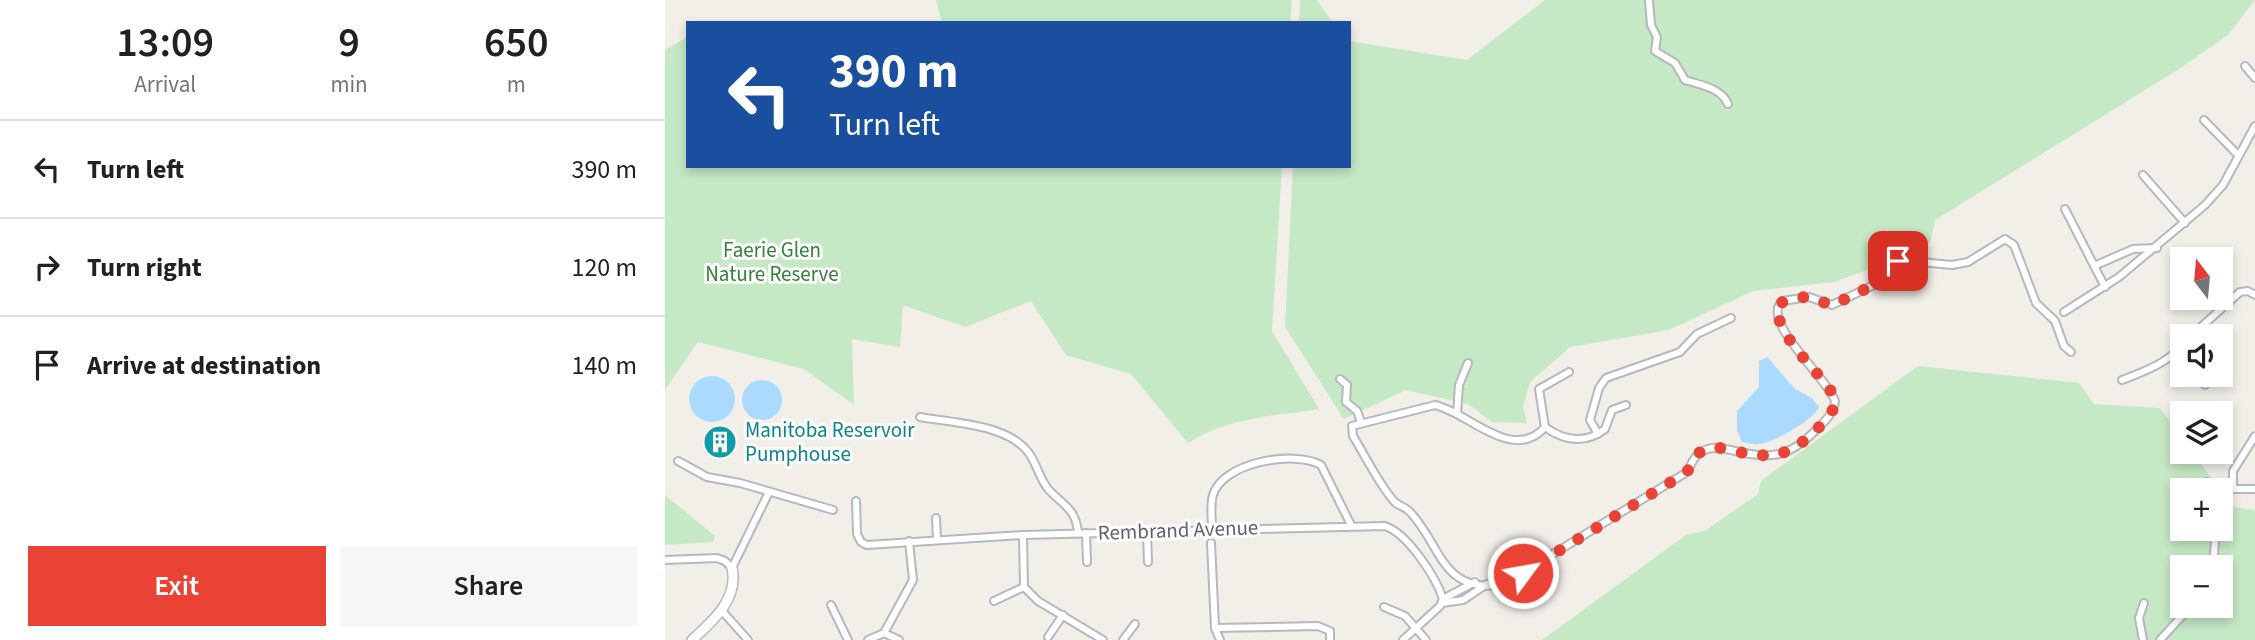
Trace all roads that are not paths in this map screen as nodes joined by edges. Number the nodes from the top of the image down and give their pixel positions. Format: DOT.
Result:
graph roads {
  1 [pos="1650,0"];
  2 [pos="2245,66"];
  3 [pos="2255,78"];
  4 [pos="1728,104"];
  5 [pos="2204,120"];
  6 [pos="2255,126"];
  7 [pos="2238,155"];
  8 [pos="2143,175"];
  9 [pos="2065,209"];
  10 [pos="2185,223"];
  11 [pos="2157,248"];
  12 [pos="2094,266"];
  13 [pos="2105,287"];
  14 [pos="2255,295"];
  15 [pos="2064,312"];
  16 [pos="1731,318"];
  17 [pos="2204,324"];
  18 [pos="2071,352"];
  19 [pos="2170,357"];
  20 [pos="1468,363"];
  21 [pos="1569,372"];
  22 [pos="1340,379"];
  23 [pos="2122,380"];
  24 [pos="1626,405"];
  25 [pos="1457,414"];
  26 [pos="921,417"];
  27 [pos="1361,422"];
  28 [pos="1545,427"];
  29 [pos="1598,434"];
  30 [pos="2255,436"];
  31 [pos="678,461"];
  32 [pos="2233,478"];
  33 [pos="2233,488"];
  34 [pos="2255,489"];
  35 [pos="769,492"];
  36 [pos="856,501"];
  37 [pos="833,510"];
  38 [pos="936,518"];
  39 [pos="1351,525"];
  40 [pos="1212,528"];
  41 [pos="1147,532"];
  42 [pos="1078,533"];
  43 [pos="1086,533"];
  44 [pos="1023,535"];
  45 [pos="937,540"];
  46 [pos="909,541"];
  47 [pos="1211,543"];
  48 [pos="665,560"];
  49 [pos="1087,562"];
  50 [pos="1148,562"];
  51 [pos="732,568"];
  52 [pos="1475,582"];
  53 [pos="1487,584"];
  54 [pos="1024,587"];
  55 [pos="1442,598"];
  56 [pos="994,600"];
  57 [pos="2144,603"];
  58 [pos="831,605"];
  59 [pos="1384,607"];
  60 [pos="723,612"];
  61 [pos="1063,615"];
  62 [pos="2180,618"];
  63 [pos="1135,624"];
  64 [pos="1417,627"];
  65 [pos="1215,628"];
  66 [pos="884,633"];
  67 [pos="1048,637"];
  68 [pos="692,640"];
  69 [pos="748,640"];
  70 [pos="848,640"];
  71 [pos="868,640"];
  72 [pos="899,640"];
  73 [pos="1103,640"];
  74 [pos="1123,640"];
  75 [pos="1220,640"];
  76 [pos="1330,640"];
  77 [pos="1403,640"];
  78 [pos="1426,640"];
  79 [pos="2143,640"];
  80 [pos="2160,640"];
  1 -- 4 [label="street"];
  2 -- 3 [label="street"];
  5 -- 7 [label="street"];
  6 -- 7 [label="street"];
  7 -- 10 [label="street"];
  8 -- 10 [label="street"];
  9 -- 12 [label="street"];
  10 -- 11 [label="street"];
  11 -- 12 [label="street"];
  11 -- 13 [label="street"];
  12 -- 13 [label="street"];
  13 -- 15 [label="street"];
  14 -- 17 [label="street"];
  16 -- 29 [label="street"];
  18 -- 53 [label="street"];
  19 -- 23 [label="street"];
  20 -- 25 [label="street"];
  21 -- 28 [label="street"];
  22 -- 27 [label="street"];
  24 -- 29 [label="street"];
  25 -- 27 [label="street"];
  25 -- 28 [label="street"];
  26 -- 42 [label="street"];
  27 -- 52 [label="street"];
  28 -- 29 [label="street"];
  30 -- 32 [label="street"];
  31 -- 35 [label="street"];
  33 -- 34 [label="street"];
  35 -- 37 [label="street"];
  35 -- 51 [label="street"];
  36 -- 46 [label="street, Rembrand Avenue"];
  38 -- 45 [label="street"];
  39 -- 40 [label="street, Rembrand Avenue"];
  39 -- 40 [label="street"];
  39 -- 55 [label="street, Rembrand Avenue"];
  40 -- 41 [label="street, Rembrand Avenue"];
  41 -- 43 [label="street, Rembrand Avenue"];
  41 -- 50 [label="street"];
  42 -- 43 [label="street, Rembrand Avenue"];
  42 -- 44 [label="street, Rembrand Avenue"];
  43 -- 49 [label="street"];
  44 -- 45 [label="street, Rembrand Avenue"];
  44 -- 54 [label="street"];
  45 -- 46 [label="street, Rembrand Avenue"];
  46 -- 66 [label="street"];
  47 -- 65 [label="street"];
  48 -- 51 [label="street"];
  51 -- 60 [label="street"];
  52 -- 53 [label="street"];
  52 -- 55 [label="street"];
  53 -- 55 [label="street"];
  54 -- 56 [label="street"];
  54 -- 61 [label="street"];
  55 -- 64 [label="street"];
  57 -- 79 [label="street"];
  58 -- 70 [label="street"];
  59 -- 64 [label="street"];
  60 -- 68 [label="street"];
  60 -- 69 [label="street"];
  61 -- 67 [label="street"];
  61 -- 73 [label="street"];
  62 -- 80 [label="street"];
  63 -- 74 [label="street"];
  64 -- 77 [label="street"];
  64 -- 78 [label="street"];
  65 -- 75 [label="street"];
  65 -- 76 [label="street"];
  66 -- 71 [label="street"];
  66 -- 72 [label="street"];
}
